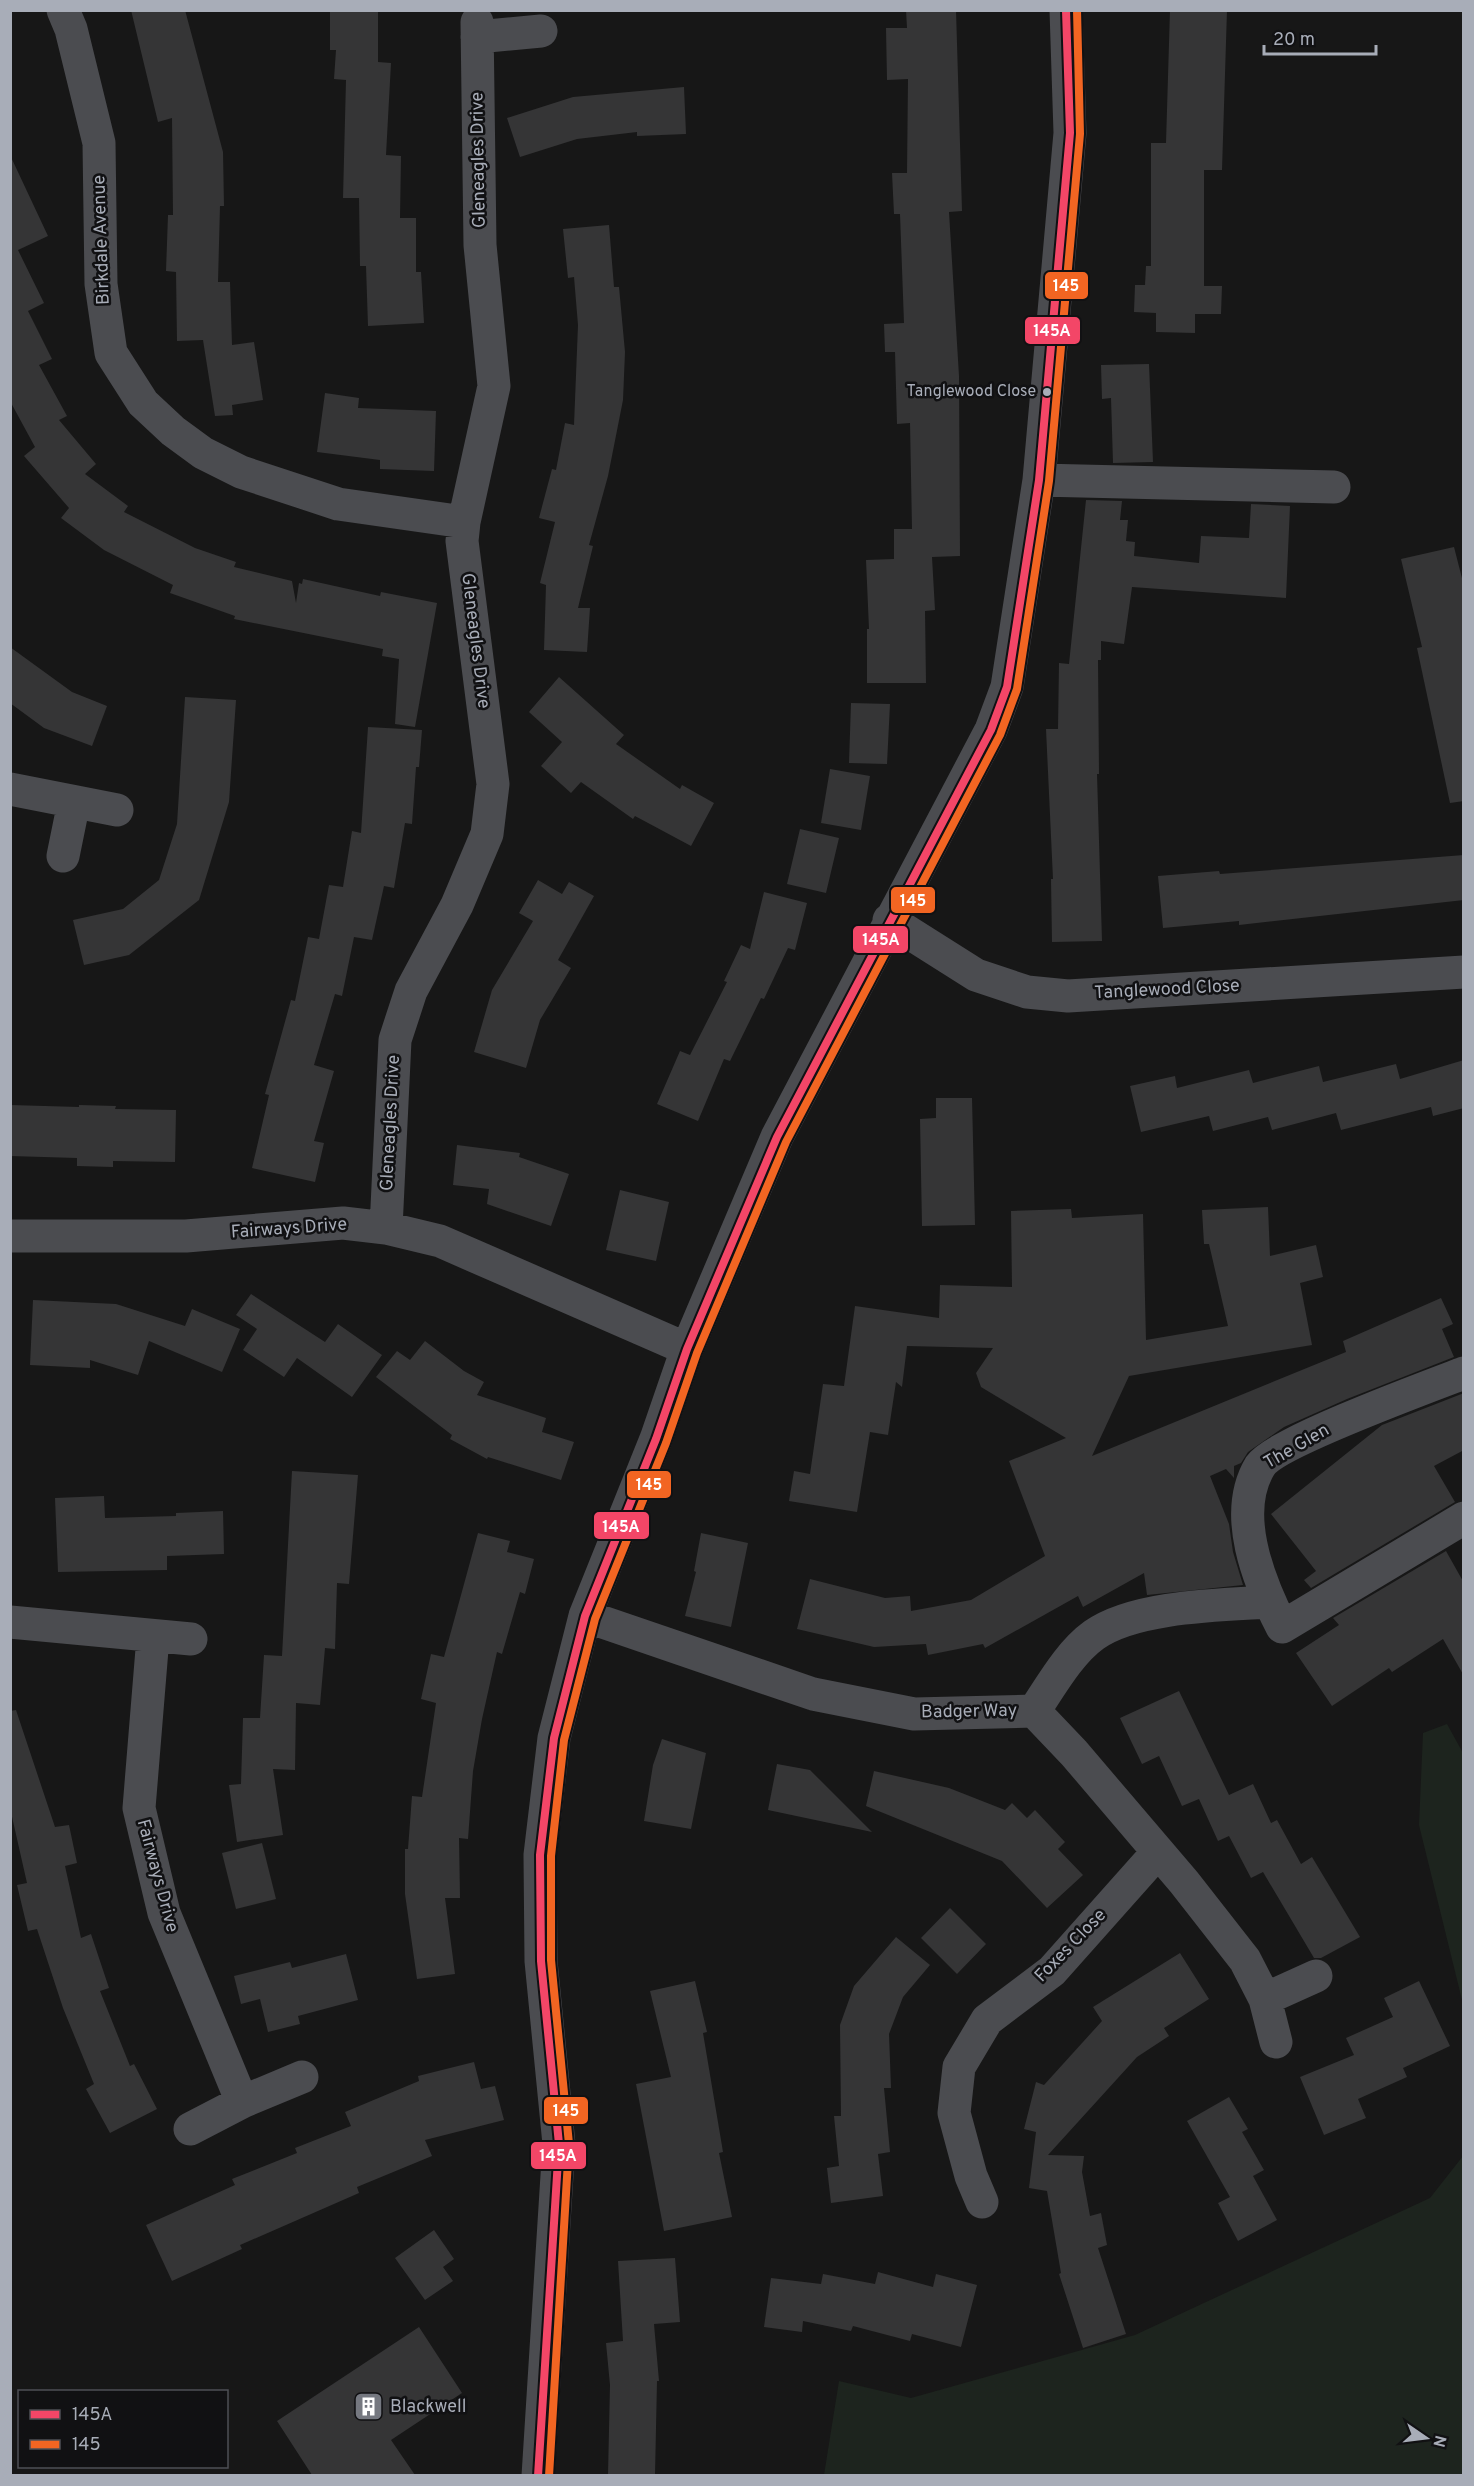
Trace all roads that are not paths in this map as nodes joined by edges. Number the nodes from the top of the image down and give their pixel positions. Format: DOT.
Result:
graph roads {
  1 [pos="63,10"];
  2 [pos="1066,10"];
  3 [pos="542,31"];
  4 [pos="1039,480"];
  5 [pos="1334,487"];
  6 [pos="464,522"];
  7 [pos="10,789"];
  8 [pos="74,802"];
  9 [pos="117,810"];
  10 [pos="63,856"];
  11 [pos="889,921"];
  12 [pos="1464,972"];
  13 [pos="386,1228"];
  14 [pos="10,1236"];
  15 [pos="687,1349"];
  16 [pos="1464,1374"];
  17 [pos="1464,1518"];
  18 [pos="1269,1602"];
  19 [pos="585,1616"];
  20 [pos="10,1622"];
  21 [pos="153,1637"];
  22 [pos="191,1639"];
  23 [pos="1034,1711"];
  24 [pos="1157,1853"];
  25 [pos="1316,1976"];
  26 [pos="1265,1999"];
  27 [pos="1276,2042"];
  28 [pos="302,2077"];
  29 [pos="242,2102"];
  30 [pos="190,2129"];
  31 [pos="982,2202"];
  32 [pos="538,2475"];
  1 -- 6 [label="street, Birkdale Avenue"];
  2 -- 4 [label="street"];
  3 -- 6 [label="street, Gleneagles Drive"];
  4 -- 5 [label="street"];
  4 -- 11 [label="street"];
  6 -- 13 [label="street, Gleneagles Drive"];
  7 -- 8 [label="street"];
  8 -- 9 [label="street"];
  8 -- 10 [label="street"];
  11 -- 12 [label="street, Tanglewood Close"];
  11 -- 15 [label="street"];
  13 -- 14 [label="street, Fairways Drive"];
  13 -- 15 [label="street, Fairways Drive"];
  15 -- 19 [label="street"];
  16 -- 18 [label="street, The Glen"];
  17 -- 18 [label="street, The Glen"];
  18 -- 23 [label="street"];
  19 -- 23 [label="street, Badger Way"];
  19 -- 32 [label="street"];
  20 -- 21 [label="street"];
  21 -- 22 [label="street"];
  21 -- 29 [label="street, Fairways Drive"];
  23 -- 24 [label="street, Badger Way"];
  24 -- 26 [label="street, Badger Way"];
  24 -- 31 [label="street, Foxes Close"];
  25 -- 26 [label="street"];
  26 -- 27 [label="street, Badger Way"];
  28 -- 29 [label="street"];
  29 -- 30 [label="street"];
}
